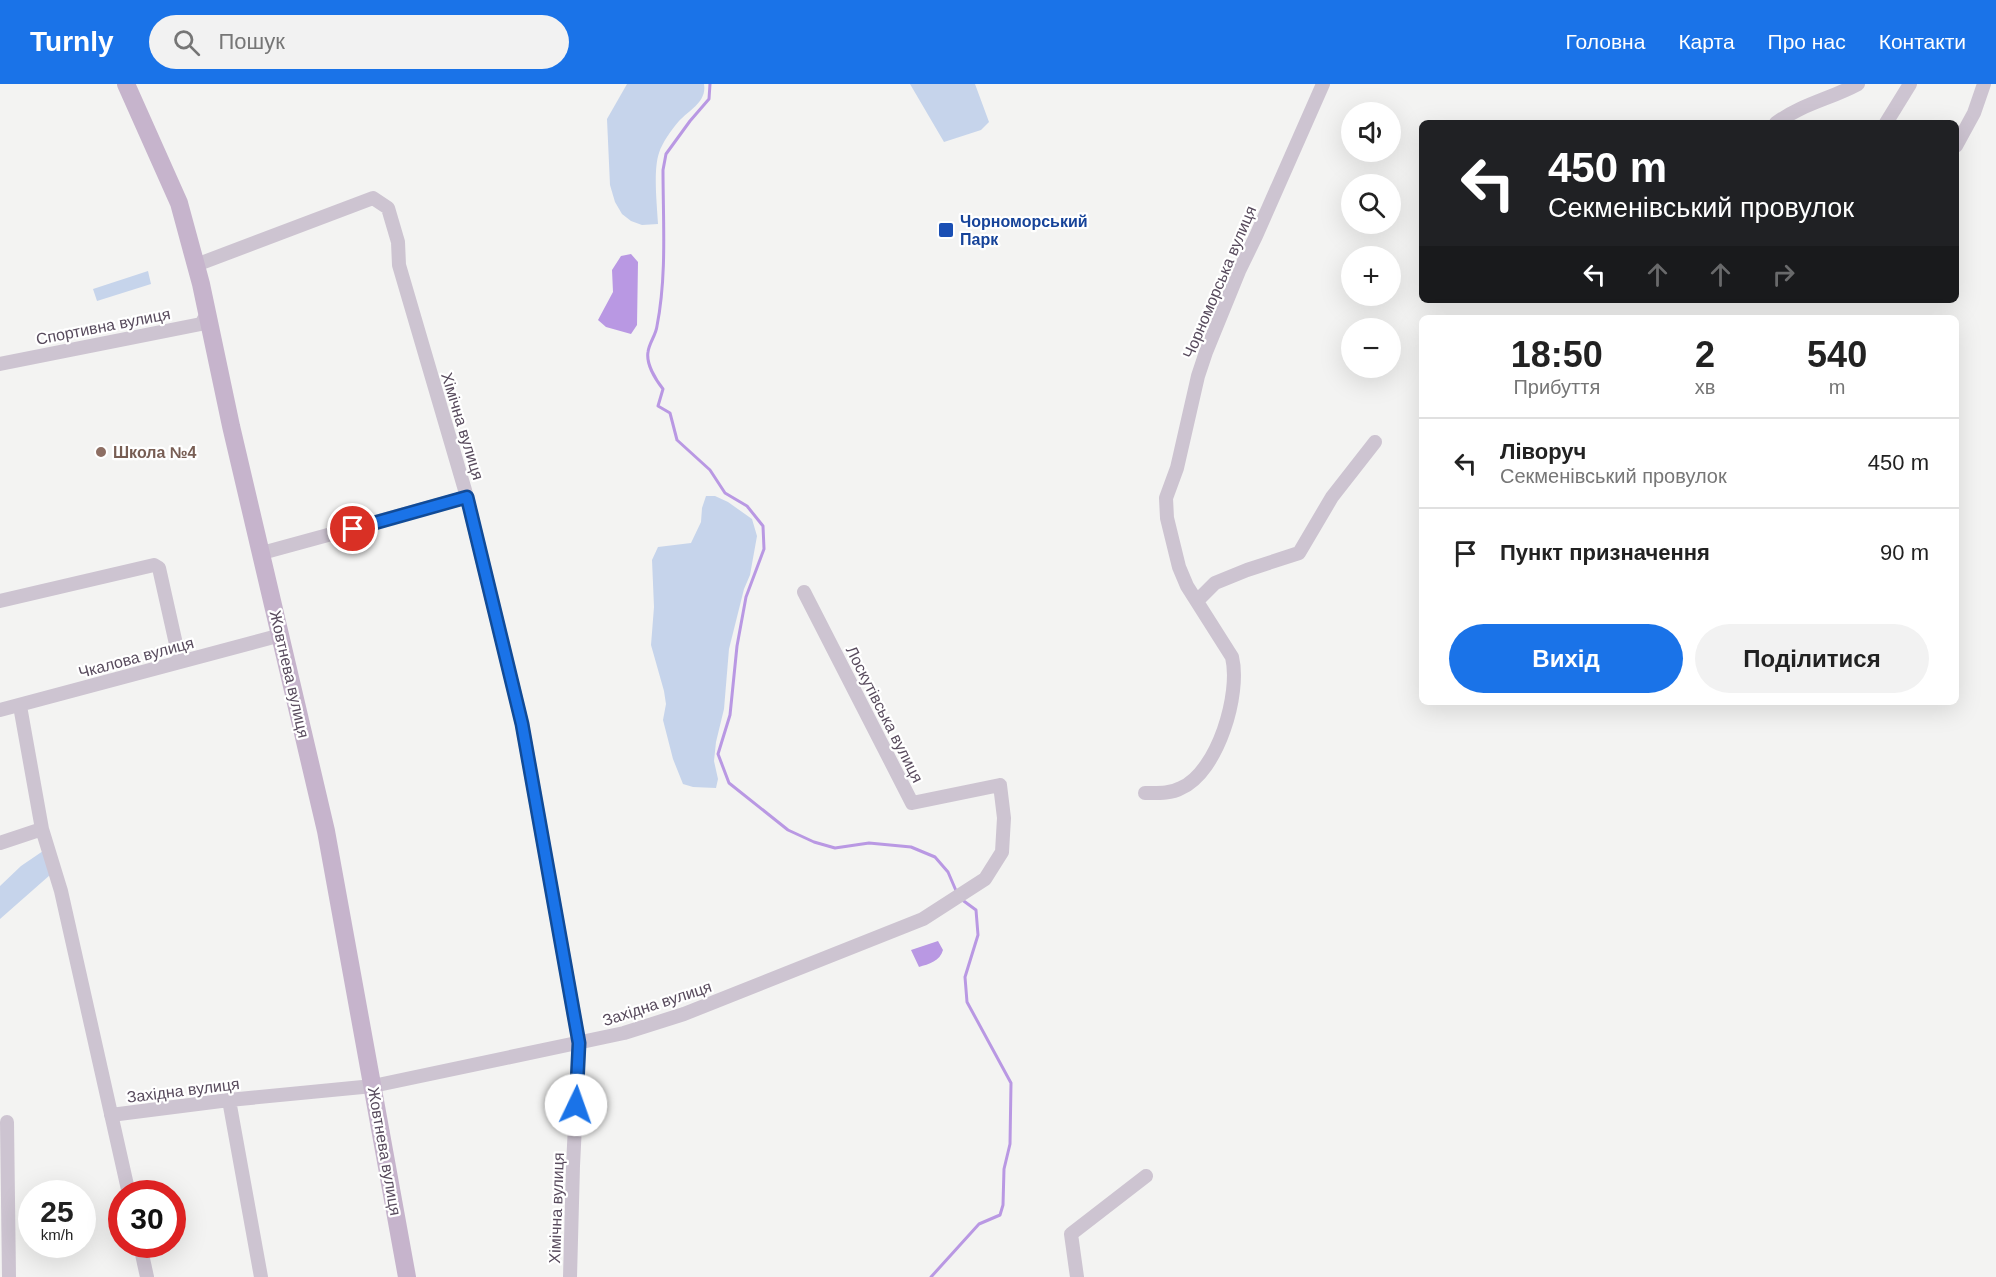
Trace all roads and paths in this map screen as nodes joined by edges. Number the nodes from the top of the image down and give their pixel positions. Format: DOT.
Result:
graph roads {
  1 [pos="126,84"];
  2 [pos="1323,84"];
  3 [pos="1858,84"];
  4 [pos="1910,84"];
  5 [pos="1984,84"];
  6 [pos="1780,120"];
  7 [pos="1888,120"];
  8 [pos="1959,140"];
  9 [pos="196,266"];
  10 [pos="207,314"];
  11 [pos="0,364"];
  12 [pos="1375,442"];
  13 [pos="467,497"];
  14 [pos="262,554"];
  15 [pos="804,592"];
  16 [pos="0,601"];
  17 [pos="1197,601"];
  18 [pos="281,634"];
  19 [pos="180,662"];
  20 [pos="20,706"];
  21 [pos="0,710"];
  22 [pos="1000,785"];
  23 [pos="1145,793"];
  24 [pos="42,828"];
  25 [pos="0,843"];
  26 [pos="579,1043"];
  27 [pos="373,1086"];
  28 [pos="229,1100"];
  29 [pos="111,1115"];
  30 [pos="7,1122"];
  31 [pos="1146,1176"];
  32 [pos="126,1180"];
  33 [pos="143,1258"];
  34 [pos="9,1277"];
  35 [pos="147,1277"];
  36 [pos="261,1277"];
  37 [pos="407,1277"];
  38 [pos="570,1277"];
  39 [pos="1077,1277"];
  1 -- 9 [label="main road, Жовтнева вулиця"];
  2 -- 17 [label="street, Чорноморська вулиця"];
  3 -- 6 [label="street"];
  4 -- 7 [label="street"];
  5 -- 8 [label="street"];
  9 -- 10 [label="main road, Жовтнева вулиця"];
  9 -- 13 [label="street, Хімічна вулиця"];
  10 -- 11 [label="street, Спортивна вулиця"];
  10 -- 14 [label="main road, Жовтнева вулиця"];
  12 -- 17 [label="street"];
  13 -- 14 [label="street"];
  13 -- 26 [label="street, Хімічна вулиця"];
  14 -- 18 [label="main road, Жовтнева вулиця"];
  15 -- 22 [label="street, Лоскутівська вулиця"];
  16 -- 19 [label="street"];
  17 -- 23 [label="street, Чорноморська вулиця"];
  18 -- 19 [label="street, Чкалова вулиця"];
  18 -- 27 [label="main road, Жовтнева вулиця"];
  19 -- 20 [label="street, Чкалова вулиця"];
  20 -- 21 [label="street, Чкалова вулиця"];
  20 -- 24 [label="street"];
  22 -- 26 [label="street, Західна вулиця"];
  24 -- 25 [label="street"];
  24 -- 29 [label="street"];
  26 -- 27 [label="street, Західна вулиця"];
  26 -- 38 [label="street, Хімічна вулиця"];
  27 -- 28 [label="street, Західна вулиця"];
  27 -- 37 [label="main road, Жовтнева вулиця"];
  28 -- 29 [label="street, Західна вулиця"];
  28 -- 36 [label="street"];
  29 -- 32 [label="street"];
  30 -- 34 [label="street"];
  31 -- 39 [label="street"];
  33 -- 35 [label="street"];
}
